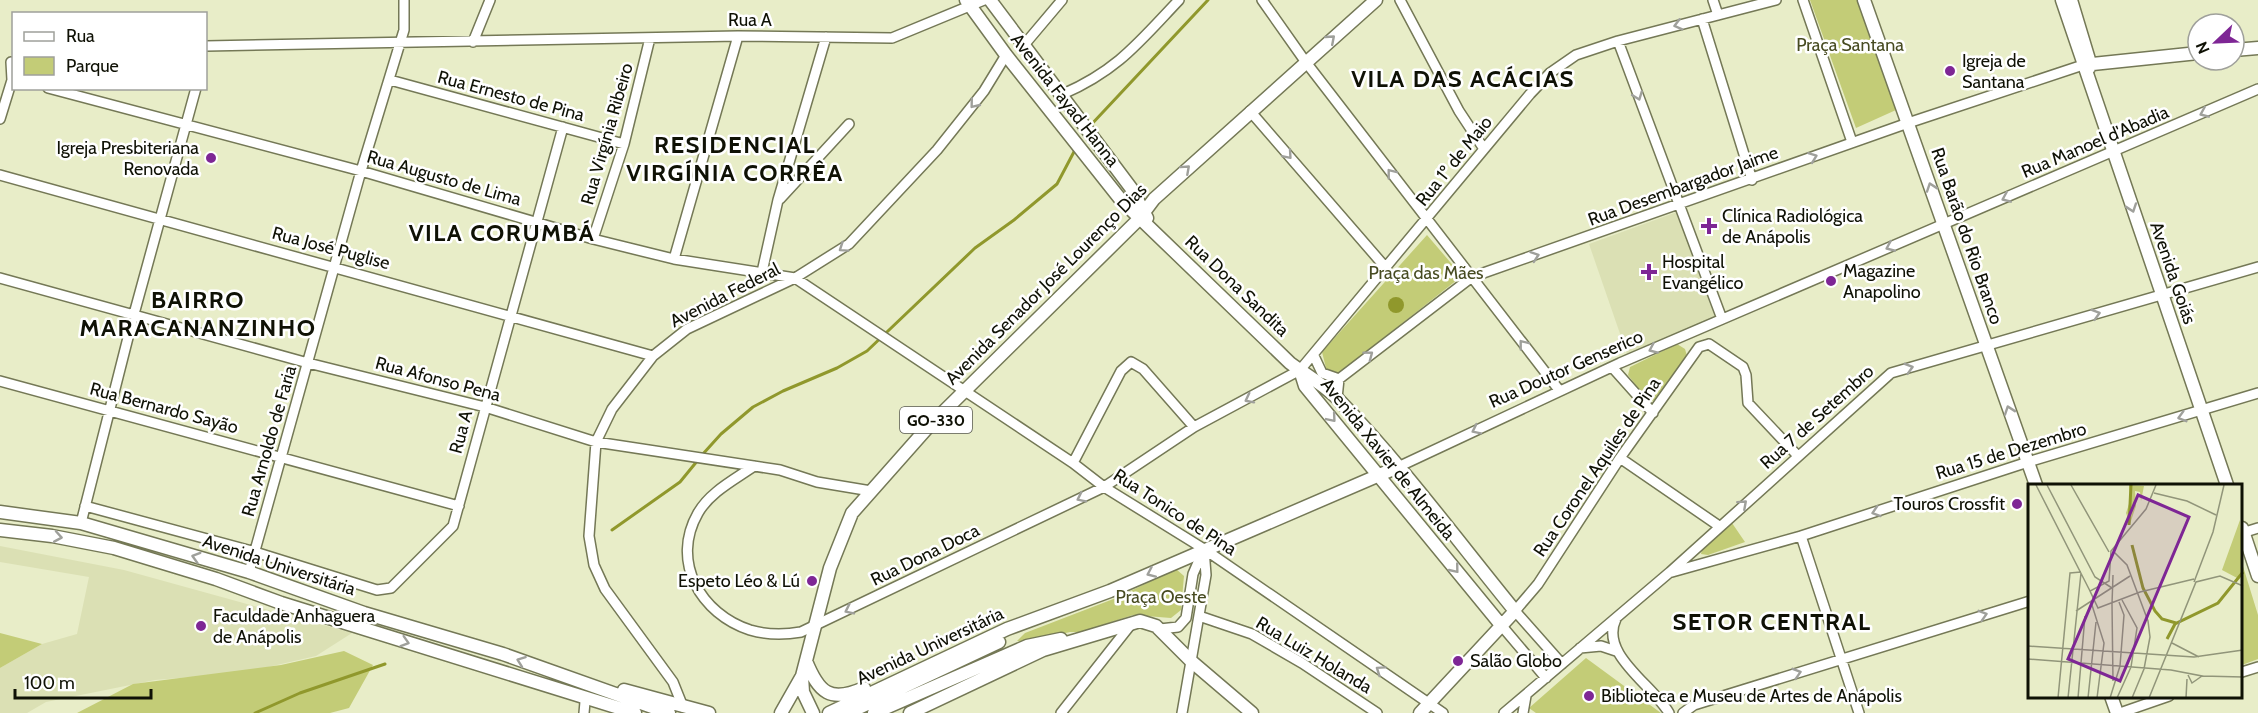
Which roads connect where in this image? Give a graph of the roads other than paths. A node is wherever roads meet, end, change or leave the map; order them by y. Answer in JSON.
{"nodes":[{"id":1,"x":404,"y":0,"type":"edge"},
{"id":2,"x":489,"y":0,"type":"edge"},
{"id":3,"x":984,"y":0,"type":"edge"},
{"id":4,"x":990,"y":0,"type":"edge"},
{"id":5,"x":1062,"y":0,"type":"edge"},
{"id":6,"x":1179,"y":0,"type":"edge"},
{"id":7,"x":1262,"y":0,"type":"edge"},
{"id":8,"x":1400,"y":0,"type":"edge"},
{"id":9,"x":1713,"y":0,"type":"edge"},
{"id":10,"x":1776,"y":0,"type":"edge"},
{"id":11,"x":1803,"y":0,"type":"edge"},
{"id":12,"x":1864,"y":0,"type":"edge"},
{"id":13,"x":2062,"y":0,"type":"edge"},
{"id":14,"x":2071,"y":0,"type":"edge"},
{"id":15,"x":1370,"y":2,"type":"edge"},
{"id":16,"x":1755,"y":2,"type":"edge"},
{"id":17,"x":969,"y":3,"type":"edge"},
{"id":18,"x":1718,"y":15,"type":"junction"},
{"id":19,"x":1702,"y":19,"type":"junction"},
{"id":20,"x":738,"y":36,"type":"junction"},
{"id":21,"x":826,"y":37,"type":"junction"},
{"id":22,"x":650,"y":38,"type":"junction"},
{"id":23,"x":401,"y":41,"type":"junction"},
{"id":24,"x":1618,"y":41,"type":"junction"},
{"id":25,"x":474,"y":42,"type":"junction"},
{"id":26,"x":1024,"y":45,"type":"junction"},
{"id":27,"x":207,"y":46,"type":"edge"},
{"id":28,"x":2186,"y":54,"type":"edge"},
{"id":29,"x":1006,"y":55,"type":"junction"},
{"id":30,"x":1305,"y":61,"type":"junction"},
{"id":31,"x":12,"y":62,"type":"edge"},
{"id":32,"x":0,"y":63,"type":"edge"},
{"id":33,"x":2087,"y":66,"type":"junction"},
{"id":34,"x":390,"y":80,"type":"junction"},
{"id":35,"x":12,"y":83,"type":"edge"},
{"id":36,"x":2258,"y":89,"type":"edge"},
{"id":37,"x":56,"y":90,"type":"edge"},
{"id":38,"x":195,"y":90,"type":"edge"},
{"id":39,"x":1063,"y":94,"type":"junction"},
{"id":40,"x":1250,"y":111,"type":"junction"},
{"id":41,"x":0,"y":119,"type":"edge"},
{"id":42,"x":186,"y":123,"type":"junction"},
{"id":43,"x":1908,"y":123,"type":"junction"},
{"id":44,"x":849,"y":124,"type":"dead end"},
{"id":45,"x":563,"y":127,"type":"junction"},
{"id":46,"x":1852,"y":142,"type":"junction"},
{"id":47,"x":624,"y":144,"type":"junction"},
{"id":48,"x":1484,"y":149,"type":"junction"},
{"id":49,"x":2113,"y":153,"type":"junction"},
{"id":50,"x":361,"y":171,"type":"junction"},
{"id":51,"x":0,"y":175,"type":"edge"},
{"id":52,"x":1752,"y":180,"type":"junction"},
{"id":53,"x":778,"y":200,"type":"junction"},
{"id":54,"x":1679,"y":206,"type":"junction"},
{"id":55,"x":1142,"y":215,"type":"junction"},
{"id":56,"x":160,"y":218,"type":"junction"},
{"id":57,"x":1428,"y":220,"type":"junction"},
{"id":58,"x":536,"y":222,"type":"junction"},
{"id":59,"x":1944,"y":225,"type":"junction"},
{"id":60,"x":593,"y":239,"type":"junction"},
{"id":61,"x":674,"y":259,"type":"junction"},
{"id":62,"x":334,"y":266,"type":"junction"},
{"id":63,"x":2258,"y":267,"type":"edge"},
{"id":64,"x":1386,"y":268,"type":"junction"},
{"id":65,"x":762,"y":272,"type":"junction"},
{"id":66,"x":1472,"y":277,"type":"junction"},
{"id":67,"x":0,"y":278,"type":"edge"},
{"id":68,"x":795,"y":278,"type":"junction"},
{"id":69,"x":2162,"y":296,"type":"junction"},
{"id":70,"x":134,"y":314,"type":"junction"},
{"id":71,"x":509,"y":316,"type":"junction"},
{"id":72,"x":1719,"y":320,"type":"junction"},
{"id":73,"x":1684,"y":335,"type":"junction"},
{"id":74,"x":890,"y":340,"type":"joint"},
{"id":75,"x":1709,"y":344,"type":"junction"},
{"id":76,"x":1986,"y":345,"type":"junction"},
{"id":77,"x":1694,"y":354,"type":"junction"},
{"id":78,"x":653,"y":356,"type":"junction"},
{"id":79,"x":1314,"y":356,"type":"junction"},
{"id":80,"x":308,"y":363,"type":"junction"},
{"id":81,"x":1612,"y":367,"type":"junction"},
{"id":82,"x":1300,"y":370,"type":"junction"},
{"id":83,"x":1339,"y":379,"type":"junction"},
{"id":84,"x":0,"y":381,"type":"edge"},
{"id":85,"x":1559,"y":390,"type":"junction"},
{"id":86,"x":965,"y":392,"type":"junction"},
{"id":87,"x":2258,"y":393,"type":"edge"},
{"id":88,"x":1337,"y":398,"type":"junction"},
{"id":89,"x":485,"y":407,"type":"junction"},
{"id":90,"x":108,"y":411,"type":"junction"},
{"id":91,"x":2202,"y":411,"type":"junction"},
{"id":92,"x":1653,"y":413,"type":"junction"},
{"id":93,"x":1194,"y":427,"type":"junction"},
{"id":94,"x":596,"y":442,"type":"junction"},
{"id":95,"x":282,"y":456,"type":"junction"},
{"id":96,"x":1798,"y":456,"type":"junction"},
{"id":97,"x":1620,"y":458,"type":"junction"},
{"id":98,"x":2028,"y":462,"type":"junction"},
{"id":99,"x":1073,"y":463,"type":"junction"},
{"id":100,"x":754,"y":466,"type":"junction"},
{"id":101,"x":1398,"y":467,"type":"junction"},
{"id":102,"x":1379,"y":475,"type":"junction"},
{"id":103,"x":2036,"y":484,"type":"edge"},
{"id":104,"x":2227,"y":484,"type":"edge"},
{"id":105,"x":1104,"y":487,"type":"junction"},
{"id":106,"x":871,"y":491,"type":"junction"},
{"id":107,"x":85,"y":506,"type":"junction"},
{"id":108,"x":459,"y":506,"type":"junction"},
{"id":109,"x":0,"y":512,"type":"edge"},
{"id":110,"x":81,"y":523,"type":"junction"},
{"id":111,"x":154,"y":525,"type":"junction"},
{"id":112,"x":1719,"y":526,"type":"junction"},
{"id":113,"x":2258,"y":528,"type":"edge"},
{"id":114,"x":0,"y":530,"type":"edge"},
{"id":115,"x":2243,"y":531,"type":"edge"},
{"id":116,"x":2243,"y":534,"type":"edge"},
{"id":117,"x":1801,"y":536,"type":"junction"},
{"id":118,"x":151,"y":544,"type":"junction"},
{"id":119,"x":1204,"y":549,"type":"junction"},
{"id":120,"x":255,"y":552,"type":"junction"},
{"id":121,"x":249,"y":572,"type":"junction"},
{"id":122,"x":1670,"y":572,"type":"junction"},
{"id":123,"x":2258,"y":576,"type":"edge"},
{"id":124,"x":2028,"y":602,"type":"edge"},
{"id":125,"x":1515,"y":611,"type":"junction"},
{"id":126,"x":1622,"y":612,"type":"junction"},
{"id":127,"x":1047,"y":613,"type":"junction"},
{"id":128,"x":375,"y":616,"type":"junction"},
{"id":129,"x":1198,"y":616,"type":"junction"},
{"id":130,"x":1132,"y":623,"type":"junction"},
{"id":131,"x":1501,"y":625,"type":"junction"},
{"id":132,"x":813,"y":627,"type":"junction"},
{"id":133,"x":1160,"y":629,"type":"junction"},
{"id":134,"x":369,"y":631,"type":"junction"},
{"id":135,"x":1077,"y":639,"type":"junction"},
{"id":136,"x":976,"y":643,"type":"junction"},
{"id":137,"x":1580,"y":648,"type":"junction"},
{"id":138,"x":1616,"y":651,"type":"junction"},
{"id":139,"x":1841,"y":659,"type":"junction"},
{"id":140,"x":806,"y":661,"type":"junction"},
{"id":141,"x":1191,"y":661,"type":"junction"},
{"id":142,"x":1562,"y":664,"type":"junction"},
{"id":143,"x":2258,"y":667,"type":"edge"},
{"id":144,"x":2243,"y":671,"type":"edge"},
{"id":145,"x":802,"y":676,"type":"junction"},
{"id":146,"x":1546,"y":678,"type":"junction"},
{"id":147,"x":576,"y":681,"type":"junction"},
{"id":148,"x":561,"y":689,"type":"junction"},
{"id":149,"x":1526,"y":696,"type":"junction"},
{"id":150,"x":2112,"y":698,"type":"edge"},
{"id":151,"x":2163,"y":698,"type":"edge"},
{"id":152,"x":1428,"y":703,"type":"junction"},
{"id":153,"x":683,"y":707,"type":"junction"},
{"id":154,"x":585,"y":708,"type":"edge"},
{"id":155,"x":609,"y":713,"type":"edge"},
{"id":156,"x":635,"y":713,"type":"edge"},
{"id":157,"x":669,"y":713,"type":"edge"},
{"id":158,"x":709,"y":713,"type":"edge"},
{"id":159,"x":781,"y":713,"type":"edge"},
{"id":160,"x":812,"y":713,"type":"edge"},
{"id":161,"x":829,"y":713,"type":"edge"},
{"id":162,"x":848,"y":713,"type":"edge"},
{"id":163,"x":874,"y":713,"type":"edge"},
{"id":164,"x":910,"y":713,"type":"edge"},
{"id":165,"x":1061,"y":713,"type":"edge"},
{"id":166,"x":1182,"y":713,"type":"edge"},
{"id":167,"x":1252,"y":713,"type":"edge"},
{"id":168,"x":1377,"y":713,"type":"edge"},
{"id":169,"x":1420,"y":713,"type":"edge"},
{"id":170,"x":1443,"y":713,"type":"edge"},
{"id":171,"x":1504,"y":713,"type":"edge"},
{"id":172,"x":1523,"y":713,"type":"edge"},
{"id":173,"x":1669,"y":713,"type":"edge"},
{"id":174,"x":1683,"y":713,"type":"edge"},
{"id":175,"x":1859,"y":713,"type":"edge"},
{"id":176,"x":2118,"y":713,"type":"edge"}],
"edges":[{"from":1,"to":23,"type":"street","name":"Rua Arnoldo de Faria"},
{"from":2,"to":25,"type":"street"},
{"from":3,"to":17,"type":"street","name":"Rua A"},
{"from":4,"to":26,"type":"main road","name":"Avenida Fayad Hanna"},
{"from":5,"to":26,"type":"street"},
{"from":6,"to":39,"type":"street"},
{"from":7,"to":30,"type":"street"},
{"from":8,"to":48,"type":"street"},
{"from":9,"to":18,"type":"street"},
{"from":10,"to":16,"type":"street","name":"Rua 1º de Maio"},
{"from":11,"to":46,"type":"street"},
{"from":12,"to":43,"type":"main road","name":"Rua Barão do Rio Branco"},
{"from":13,"to":33,"type":"main road","name":"Avenida Goiás"},
{"from":14,"to":33,"type":"main road","name":"Avenida Goiás"},
{"from":30,"to":15,"type":"main road","name":"Avenida Senador José Lourenço Dias","number":"GO-330","one_way":true},
{"from":16,"to":18,"type":"street","name":"Rua 1º de Maio"},
{"from":17,"to":21,"type":"street","name":"Rua A"},
{"from":17,"to":29,"type":"main road","name":"Avenida Fayad Hanna"},
{"from":18,"to":19,"type":"street","name":"Rua 1º de Maio"},
{"from":19,"to":24,"type":"street","name":"Rua 1º de Maio","one_way":true},
{"from":19,"to":52,"type":"street"},
{"from":20,"to":21,"type":"street","name":"Rua A"},
{"from":20,"to":22,"type":"street","name":"Rua A"},
{"from":20,"to":61,"type":"street"},
{"from":21,"to":53,"type":"street"},
{"from":22,"to":25,"type":"street","name":"Rua A"},
{"from":22,"to":47,"type":"street","name":"Rua Virgínia Ribeiro"},
{"from":23,"to":25,"type":"street","name":"Rua A"},
{"from":23,"to":27,"type":"street","name":"Rua A"},
{"from":23,"to":34,"type":"street","name":"Rua Arnoldo de Faria"},
{"from":24,"to":48,"type":"street","name":"Rua 1º de Maio"},
{"from":24,"to":54,"type":"street","one_way":true},
{"from":26,"to":39,"type":"main road","name":"Avenida Fayad Hanna"},
{"from":28,"to":33,"type":"main road"},
{"from":29,"to":55,"type":"main road","name":"Avenida Fayad Hanna"},
{"from":29,"to":68,"type":"street","name":"Avenida Federal","one_way":true},
{"from":30,"to":40,"type":"main road","name":"Avenida Senador José Lourenço Dias","number":"GO-330"},
{"from":57,"to":30,"type":"street","one_way":true},
{"from":31,"to":32,"type":"street"},
{"from":33,"to":43,"type":"street","name":"Rua Desembargador Jaime"},
{"from":33,"to":49,"type":"main road","name":"Avenida Goiás"},
{"from":34,"to":45,"type":"street","name":"Rua Ernesto de Pina"},
{"from":34,"to":50,"type":"street","name":"Rua Arnoldo de Faria"},
{"from":35,"to":41,"type":"street"},
{"from":36,"to":49,"type":"street","name":"Rua Manoel d'Abadia","one_way":true},
{"from":37,"to":42,"type":"street","name":"Rua Augusto de Lima"},
{"from":38,"to":42,"type":"street"},
{"from":39,"to":55,"type":"main road","name":"Avenida Fayad Hanna"},
{"from":55,"to":40,"type":"main road","name":"Avenida Senador José Lourenço Dias","number":"GO-330","one_way":true},
{"from":40,"to":64,"type":"street","one_way":true},
{"from":42,"to":50,"type":"street","name":"Rua Augusto de Lima"},
{"from":42,"to":56,"type":"street"},
{"from":43,"to":46,"type":"street","name":"Rua Desembargador Jaime"},
{"from":59,"to":43,"type":"main road","name":"Rua Barão do Rio Branco","one_way":true},
{"from":44,"to":53,"type":"street"},
{"from":45,"to":47,"type":"street","name":"Rua Ernesto de Pina"},
{"from":45,"to":58,"type":"street","name":"Rua A"},
{"from":52,"to":46,"type":"street","name":"Rua Desembargador Jaime","one_way":true},
{"from":47,"to":60,"type":"street","name":"Rua Virgínia Ribeiro"},
{"from":48,"to":57,"type":"street","name":"Rua 1º de Maio"},
{"from":49,"to":59,"type":"street","name":"Rua Manoel d'Abadia","one_way":true},
{"from":49,"to":69,"type":"main road","name":"Avenida Goiás","one_way":true},
{"from":50,"to":58,"type":"street","name":"Rua Augusto de Lima"},
{"from":50,"to":62,"type":"street","name":"Rua Arnoldo de Faria"},
{"from":51,"to":56,"type":"street","name":"Rua José Puglise"},
{"from":52,"to":54,"type":"street","name":"Rua Desembargador Jaime"},
{"from":53,"to":65,"type":"street"},
{"from":66,"to":54,"type":"street","name":"Rua Desembargador Jaime","one_way":true},
{"from":54,"to":72,"type":"street"},
{"from":55,"to":82,"type":"main road","name":"Rua Dona Sandita"},
{"from":55,"to":86,"type":"main road","name":"Avenida Senador José Lourenço Dias","number":"GO-330"},
{"from":56,"to":62,"type":"street","name":"Rua José Puglise"},
{"from":56,"to":70,"type":"street"},
{"from":57,"to":64,"type":"street","name":"Rua 1º de Maio"},
{"from":57,"to":66,"type":"street"},
{"from":58,"to":60,"type":"street","name":"Rua Augusto de Lima"},
{"from":58,"to":71,"type":"street","name":"Rua A"},
{"from":59,"to":72,"type":"street","name":"Rua Doutor Genserico","one_way":true},
{"from":59,"to":76,"type":"main road","name":"Rua Barão do Rio Branco"},
{"from":60,"to":61,"type":"street","name":"Rua Augusto de Lima"},
{"from":61,"to":65,"type":"street","name":"Rua Augusto de Lima"},
{"from":62,"to":71,"type":"street","name":"Rua José Puglise"},
{"from":62,"to":80,"type":"street","name":"Rua Arnoldo de Faria"},
{"from":63,"to":69,"type":"street","name":"Rua 7 de Setembro"},
{"from":64,"to":79,"type":"street","name":"Rua 1º de Maio"},
{"from":65,"to":68,"type":"street","name":"Rua Augusto de Lima"},
{"from":83,"to":66,"type":"street","name":"Rua Desembargador Jaime","one_way":true},
{"from":85,"to":66,"type":"street","one_way":true},
{"from":67,"to":70,"type":"street","name":"Rua Afonso Pena"},
{"from":68,"to":74,"type":"street","name":"Rua Augusto de Lima"},
{"from":68,"to":78,"type":"street","name":"Avenida Federal"},
{"from":76,"to":69,"type":"street","name":"Rua 7 de Setembro","one_way":true},
{"from":69,"to":91,"type":"main road","name":"Avenida Goiás"},
{"from":70,"to":80,"type":"street","name":"Rua Afonso Pena"},
{"from":70,"to":90,"type":"street"},
{"from":71,"to":78,"type":"street","name":"Rua José Puglise"},
{"from":71,"to":89,"type":"street","name":"Rua A"},
{"from":72,"to":73,"type":"street","name":"Rua Doutor Genserico"},
{"from":72,"to":75,"type":"street"},
{"from":73,"to":77,"type":"street"},
{"from":73,"to":81,"type":"street","name":"Rua Doutor Genserico","one_way":true},
{"from":74,"to":86,"type":"street","name":"Rua Tonico de Pina"},
{"from":75,"to":77,"type":"street","name":"Rua Coronel Aquiles de Pina"},
{"from":75,"to":96,"type":"street"},
{"from":96,"to":76,"type":"street","name":"Rua 7 de Setembro","one_way":true},
{"from":98,"to":76,"type":"main road","name":"Rua Barão do Rio Branco","one_way":true},
{"from":77,"to":92,"type":"street","name":"Rua Coronel Aquiles de Pina"},
{"from":78,"to":94,"type":"street","name":"Avenida Federal"},
{"from":79,"to":82,"type":"street","name":"Rua 1º de Maio"},
{"from":79,"to":83,"type":"street"},
{"from":80,"to":89,"type":"street","name":"Rua Afonso Pena"},
{"from":80,"to":95,"type":"street","name":"Rua Arnoldo de Faria"},
{"from":81,"to":85,"type":"street","name":"Rua Doutor Genserico"},
{"from":81,"to":92,"type":"street"},
{"from":82,"to":88,"type":"main road","name":"Avenida Xavier de Almeida"},
{"from":82,"to":93,"type":"street","name":"Rua Dona Doca","one_way":true},
{"from":82,"to":102,"type":"main road","name":"Avenida Xavier de Almeida","one_way":true},
{"from":83,"to":88,"type":"street"},
{"from":84,"to":90,"type":"street","name":"Rua Bernardo Sayão"},
{"from":85,"to":101,"type":"street","name":"Rua Doutor Genserico","one_way":true},
{"from":86,"to":99,"type":"street","name":"Rua Tonico de Pina"},
{"from":86,"to":106,"type":"main road","name":"Avenida Senador José Lourenço Dias","number":"GO-330"},
{"from":87,"to":91,"type":"street","name":"Rua 15 de Dezembro"},
{"from":88,"to":101,"type":"main road","name":"Avenida Xavier de Almeida"},
{"from":89,"to":94,"type":"street","name":"Rua Afonso Pena"},
{"from":89,"to":108,"type":"street","name":"Rua A"},
{"from":90,"to":95,"type":"street","name":"Rua Bernardo Sayão"},
{"from":90,"to":107,"type":"street"},
{"from":91,"to":98,"type":"street","name":"Rua 15 de Dezembro","one_way":true},
{"from":91,"to":104,"type":"main road","name":"Avenida Goiás"},
{"from":92,"to":97,"type":"street","name":"Rua Coronel Aquiles de Pina"},
{"from":93,"to":99,"type":"street"},
{"from":93,"to":105,"type":"street","name":"Rua Dona Doca"},
{"from":94,"to":100,"type":"street","name":"Rua Afonso Pena"},
{"from":94,"to":153,"type":"street","name":"Avenida Federal"},
{"from":95,"to":108,"type":"street","name":"Rua Bernardo Sayão"},
{"from":95,"to":120,"type":"street","name":"Rua Arnoldo de Faria"},
{"from":112,"to":96,"type":"street","name":"Rua 7 de Setembro","one_way":true},
{"from":97,"to":112,"type":"street"},
{"from":97,"to":125,"type":"street","name":"Rua Coronel Aquiles de Pina"},
{"from":98,"to":103,"type":"main road","name":"Rua Barão do Rio Branco"},
{"from":98,"to":117,"type":"street","name":"Rua 15 de Dezembro","one_way":true},
{"from":99,"to":105,"type":"street","name":"Rua Tonico de Pina"},
{"from":100,"to":106,"type":"street","name":"Rua Afonso Pena"},
{"from":100,"to":132,"type":"street","name":"Rua Dona Doca"},
{"from":101,"to":102,"type":"main road","name":"Rua Doutor Genserico"},
{"from":101,"to":125,"type":"main road","name":"Avenida Xavier de Almeida"},
{"from":102,"to":119,"type":"main road","name":"Rua Doutor Genserico"},
{"from":102,"to":131,"type":"main road","name":"Avenida Xavier de Almeida","one_way":true},
{"from":105,"to":119,"type":"street","name":"Rua Tonico de Pina"},
{"from":105,"to":132,"type":"street","name":"Rua Dona Doca","one_way":true},
{"from":106,"to":132,"type":"main road","name":"Avenida Senador José Lourenço Dias","number":"GO-330"},
{"from":107,"to":110,"type":"street"},
{"from":107,"to":111,"type":"street","name":"Rua A"},
{"from":108,"to":120,"type":"street","name":"Rua A"},
{"from":109,"to":110,"type":"main road","name":"Avenida Universitária"},
{"from":110,"to":118,"type":"main road","name":"Avenida Universitária"},
{"from":111,"to":118,"type":"street"},
{"from":111,"to":120,"type":"street","name":"Rua A"},
{"from":112,"to":122,"type":"street","name":"Rua 7 de Setembro"},
{"from":113,"to":115,"type":"street"},
{"from":114,"to":134,"type":"main road","name":"Avenida Universitária","one_way":true},
{"from":116,"to":123,"type":"main road"},
{"from":117,"to":122,"type":"street","name":"Rua 15 de Dezembro"},
{"from":117,"to":139,"type":"street"},
{"from":121,"to":118,"type":"main road","name":"Avenida Universitária","one_way":true},
{"from":119,"to":127,"type":"main road","name":"Avenida Universitária","one_way":true},
{"from":119,"to":129,"type":"street"},
{"from":119,"to":133,"type":"street"},
{"from":152,"to":119,"type":"street","name":"Rua Tonico de Pina","one_way":true},
{"from":120,"to":121,"type":"street","name":"Rua Arnoldo de Faria"},
{"from":121,"to":128,"type":"main road","name":"Avenida Universitária"},
{"from":122,"to":126,"type":"street","name":"Rua 7 de Setembro"},
{"from":139,"to":124,"type":"street","one_way":true},
{"from":125,"to":131,"type":"main road"},
{"from":125,"to":142,"type":"street","name":"Avenida Xavier de Almeida"},
{"from":126,"to":137,"type":"street","name":"Rua 7 de Setembro"},
{"from":126,"to":138,"type":"street"},
{"from":127,"to":136,"type":"main road","name":"Avenida Universitária"},
{"from":127,"to":162,"type":"main road","name":"Avenida Universitária"},
{"from":128,"to":134,"type":"main road"},
{"from":147,"to":128,"type":"main road","name":"Avenida Universitária","one_way":true},
{"from":129,"to":141,"type":"street"},
{"from":129,"to":168,"type":"street","name":"Rua Luiz Holanda"},
{"from":130,"to":133,"type":"main road","name":"Avenida Universitária"},
{"from":130,"to":135,"type":"main road","name":"Avenida Universitária"},
{"from":130,"to":165,"type":"street"},
{"from":131,"to":146,"type":"street","name":"Avenida Xavier de Almeida"},
{"from":131,"to":152,"type":"main road"},
{"from":132,"to":140,"type":"main road","name":"Avenida Senador José Lourenço Dias","number":"GO-330"},
{"from":133,"to":141,"type":"main road"},
{"from":134,"to":148,"type":"main road","name":"Avenida Universitária","one_way":true},
{"from":135,"to":163,"type":"main road","name":"Avenida Universitária"},
{"from":135,"to":164,"type":"main road","name":"Avenida Universitária"},
{"from":136,"to":140,"type":"main road"},
{"from":136,"to":161,"type":"main road","name":"Avenida Universitária"},
{"from":137,"to":138,"type":"street"},
{"from":137,"to":142,"type":"street","name":"Rua 7 de Setembro"},
{"from":138,"to":173,"type":"street"},
{"from":174,"to":139,"type":"street","one_way":true},
{"from":139,"to":175,"type":"street"},
{"from":140,"to":145,"type":"main road","name":"Avenida Senador José Lourenço Dias","number":"GO-330"},
{"from":141,"to":166,"type":"street"},
{"from":141,"to":167,"type":"main road"},
{"from":142,"to":146,"type":"street","name":"Rua 7 de Setembro"},
{"from":143,"to":144,"type":"street"},
{"from":145,"to":159,"type":"main road","name":"Avenida Senador José Lourenço Dias"},
{"from":145,"to":160,"type":"main road","name":"Avenida Senador José Lourenço Dias"},
{"from":146,"to":149,"type":"street","name":"Rua 7 de Setembro"},
{"from":147,"to":153,"type":"main road","name":"Avenida Universitária"},
{"from":147,"to":157,"type":"main road","name":"Avenida Universitária"},
{"from":148,"to":154,"type":"main road","name":"Avenida Universitária"},
{"from":148,"to":156,"type":"main road","name":"Avenida Universitária"},
{"from":149,"to":171,"type":"street","name":"Rua 7 de Setembro"},
{"from":149,"to":172,"type":"street"},
{"from":150,"to":176,"type":"main road"},
{"from":151,"to":176,"type":"street"},
{"from":152,"to":169,"type":"main road"},
{"from":152,"to":170,"type":"street","name":"Rua Tonico de Pina"},
{"from":153,"to":158,"type":"main road","name":"Avenida Universitária"},
{"from":154,"to":155,"type":"main road","name":"Avenida Universitária"},
{"from":159,"to":160,"type":"main road"}]}
